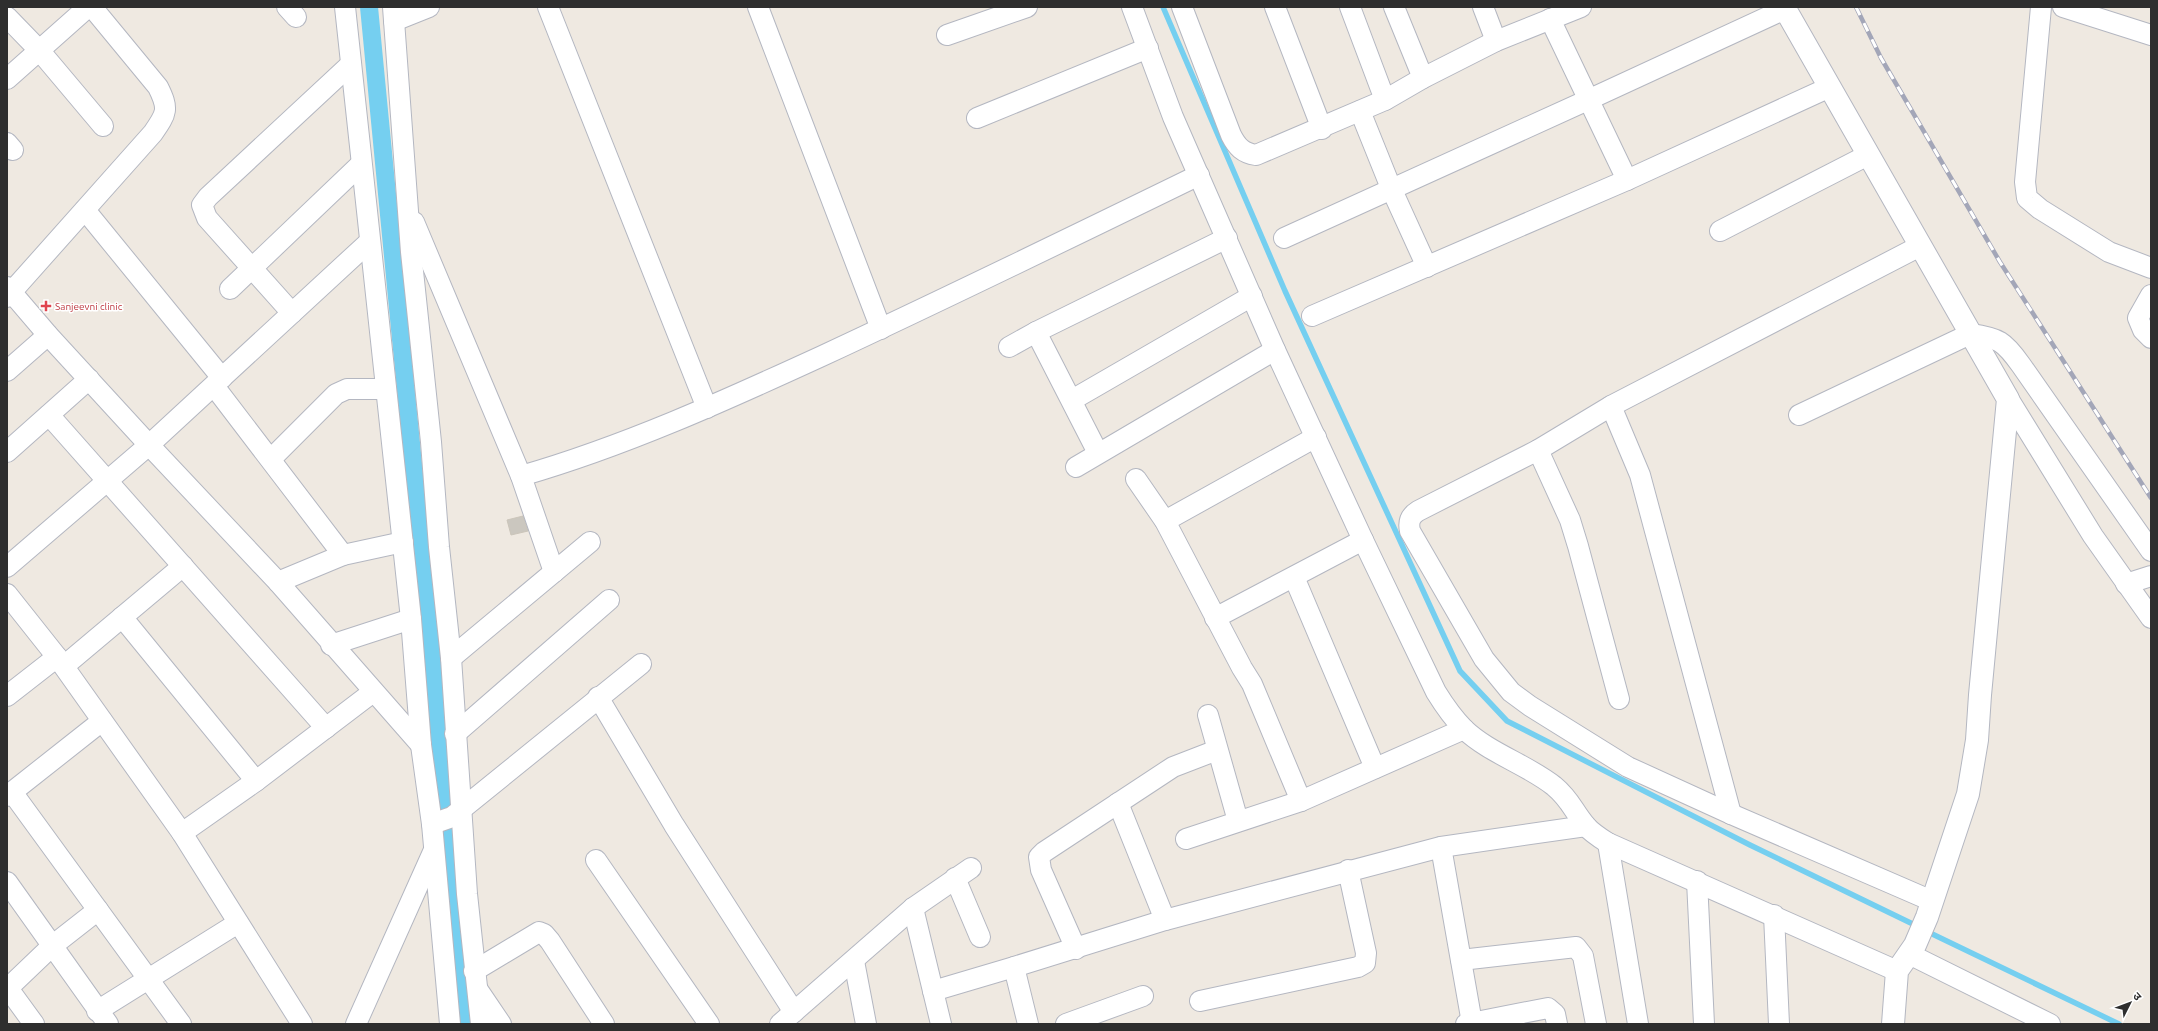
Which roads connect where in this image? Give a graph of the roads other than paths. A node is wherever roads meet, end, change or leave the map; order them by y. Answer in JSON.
{"nodes":[{"id":1,"x":88,"y":7,"type":"edge"},
{"id":2,"x":92,"y":7,"type":"edge"},
{"id":3,"x":345,"y":7,"type":"edge"},
{"id":4,"x":429,"y":7,"type":"edge"},
{"id":5,"x":548,"y":7,"type":"edge"},
{"id":6,"x":758,"y":7,"type":"edge"},
{"id":7,"x":1027,"y":7,"type":"edge"},
{"id":8,"x":1132,"y":7,"type":"edge"},
{"id":9,"x":1182,"y":7,"type":"edge"},
{"id":10,"x":1275,"y":7,"type":"edge"},
{"id":11,"x":1350,"y":7,"type":"edge"},
{"id":12,"x":1394,"y":7,"type":"edge"},
{"id":13,"x":1484,"y":7,"type":"edge"},
{"id":14,"x":2041,"y":7,"type":"edge"},
{"id":15,"x":2063,"y":7,"type":"edge"},
{"id":16,"x":1784,"y":8,"type":"edge"},
{"id":17,"x":1573,"y":9,"type":"edge"},
{"id":18,"x":393,"y":14,"type":"edge"},
{"id":19,"x":7,"y":17,"type":"edge"},
{"id":20,"x":1550,"y":19,"type":"junction"},
{"id":21,"x":946,"y":35,"type":"dead end"},
{"id":22,"x":2151,"y":35,"type":"edge"},
{"id":23,"x":1496,"y":41,"type":"junction"},
{"id":24,"x":1148,"y":48,"type":"junction"},
{"id":25,"x":39,"y":50,"type":"junction"},
{"id":26,"x":351,"y":64,"type":"junction"},
{"id":27,"x":1423,"y":78,"type":"junction"},
{"id":28,"x":7,"y":79,"type":"edge"},
{"id":29,"x":1830,"y":87,"type":"junction"},
{"id":30,"x":1385,"y":100,"type":"junction"},
{"id":31,"x":1590,"y":100,"type":"junction"},
{"id":32,"x":1360,"y":111,"type":"junction"},
{"id":33,"x":977,"y":118,"type":"dead end"},
{"id":34,"x":103,"y":126,"type":"dead end"},
{"id":35,"x":1322,"y":129,"type":"junction"},
{"id":36,"x":1868,"y":155,"type":"junction"},
{"id":37,"x":361,"y":164,"type":"junction"},
{"id":38,"x":1199,"y":174,"type":"junction"},
{"id":39,"x":1628,"y":180,"type":"junction"},
{"id":40,"x":1391,"y":188,"type":"junction"},
{"id":41,"x":408,"y":209,"type":"junction"},
{"id":42,"x":85,"y":210,"type":"junction"},
{"id":43,"x":1720,"y":230,"type":"dead end"},
{"id":44,"x":1227,"y":238,"type":"junction"},
{"id":45,"x":1284,"y":238,"type":"dead end"},
{"id":46,"x":369,"y":242,"type":"junction"},
{"id":47,"x":1920,"y":246,"type":"junction"},
{"id":48,"x":1427,"y":267,"type":"junction"},
{"id":49,"x":2151,"y":268,"type":"edge"},
{"id":50,"x":252,"y":269,"type":"junction"},
{"id":51,"x":230,"y":289,"type":"dead end"},
{"id":52,"x":9,"y":292,"type":"edge"},
{"id":53,"x":2151,"y":295,"type":"edge"},
{"id":54,"x":1252,"y":296,"type":"junction"},
{"id":55,"x":292,"y":313,"type":"junction"},
{"id":56,"x":1312,"y":316,"type":"dead end"},
{"id":57,"x":881,"y":329,"type":"junction"},
{"id":58,"x":1036,"y":332,"type":"junction"},
{"id":59,"x":1970,"y":334,"type":"junction"},
{"id":60,"x":48,"y":335,"type":"junction"},
{"id":61,"x":2151,"y":338,"type":"edge"},
{"id":62,"x":1009,"y":347,"type":"dead end"},
{"id":63,"x":1275,"y":350,"type":"junction"},
{"id":64,"x":7,"y":371,"type":"edge"},
{"id":65,"x":89,"y":379,"type":"junction"},
{"id":66,"x":218,"y":382,"type":"junction"},
{"id":67,"x":386,"y":389,"type":"junction"},
{"id":68,"x":2003,"y":390,"type":"junction"},
{"id":69,"x":1072,"y":400,"type":"junction"},
{"id":70,"x":1611,"y":406,"type":"junction"},
{"id":71,"x":707,"y":408,"type":"junction"},
{"id":72,"x":49,"y":415,"type":"junction"},
{"id":73,"x":1799,"y":415,"type":"dead end"},
{"id":74,"x":1316,"y":436,"type":"junction"},
{"id":75,"x":148,"y":445,"type":"junction"},
{"id":76,"x":1538,"y":450,"type":"junction"},
{"id":77,"x":7,"y":452,"type":"edge"},
{"id":78,"x":1098,"y":453,"type":"junction"},
{"id":79,"x":271,"y":460,"type":"junction"},
{"id":80,"x":1076,"y":467,"type":"dead end"},
{"id":81,"x":521,"y":476,"type":"junction"},
{"id":82,"x":1136,"y":479,"type":"dead end"},
{"id":83,"x":107,"y":480,"type":"junction"},
{"id":84,"x":1165,"y":522,"type":"junction"},
{"id":85,"x":1363,"y":540,"type":"junction"},
{"id":86,"x":403,"y":542,"type":"junction"},
{"id":87,"x":590,"y":542,"type":"dead end"},
{"id":88,"x":2151,"y":551,"type":"edge"},
{"id":89,"x":343,"y":555,"type":"junction"},
{"id":90,"x":183,"y":566,"type":"junction"},
{"id":91,"x":7,"y":567,"type":"edge"},
{"id":92,"x":554,"y":572,"type":"junction"},
{"id":93,"x":2151,"y":576,"type":"edge"},
{"id":94,"x":1294,"y":577,"type":"junction"},
{"id":95,"x":278,"y":582,"type":"junction"},
{"id":96,"x":2126,"y":584,"type":"junction"},
{"id":97,"x":7,"y":594,"type":"edge"},
{"id":98,"x":609,"y":600,"type":"dead end"},
{"id":99,"x":122,"y":617,"type":"junction"},
{"id":100,"x":1215,"y":618,"type":"junction"},
{"id":101,"x":2151,"y":618,"type":"edge"},
{"id":102,"x":411,"y":619,"type":"junction"},
{"id":103,"x":331,"y":644,"type":"junction"},
{"id":104,"x":451,"y":658,"type":"junction"},
{"id":105,"x":61,"y":661,"type":"junction"},
{"id":106,"x":641,"y":664,"type":"dead end"},
{"id":107,"x":373,"y":692,"type":"junction"},
{"id":108,"x":7,"y":696,"type":"edge"},
{"id":109,"x":598,"y":697,"type":"junction"},
{"id":110,"x":1619,"y":699,"type":"dead end"},
{"id":111,"x":1208,"y":715,"type":"dead end"},
{"id":112,"x":102,"y":721,"type":"junction"},
{"id":113,"x":326,"y":728,"type":"junction"},
{"id":114,"x":1464,"y":729,"type":"junction"},
{"id":115,"x":455,"y":734,"type":"junction"},
{"id":116,"x":421,"y":745,"type":"junction"},
{"id":117,"x":1217,"y":750,"type":"junction"},
{"id":118,"x":1375,"y":768,"type":"junction"},
{"id":119,"x":256,"y":781,"type":"junction"},
{"id":120,"x":10,"y":794,"type":"edge"},
{"id":121,"x":1301,"y":800,"type":"junction"},
{"id":122,"x":1118,"y":803,"type":"junction"},
{"id":123,"x":1731,"y":814,"type":"junction"},
{"id":124,"x":447,"y":818,"type":"junction"},
{"id":125,"x":1238,"y":822,"type":"junction"},
{"id":126,"x":1586,"y":826,"type":"junction"},
{"id":127,"x":182,"y":833,"type":"junction"},
{"id":128,"x":1186,"y":838,"type":"dead end"},
{"id":129,"x":1608,"y":843,"type":"junction"},
{"id":130,"x":1441,"y":847,"type":"junction"},
{"id":131,"x":434,"y":851,"type":"junction"},
{"id":132,"x":596,"y":860,"type":"dead end"},
{"id":133,"x":1348,"y":870,"type":"junction"},
{"id":134,"x":1697,"y":881,"type":"junction"},
{"id":135,"x":7,"y":882,"type":"edge"},
{"id":136,"x":913,"y":908,"type":"junction"},
{"id":137,"x":1930,"y":909,"type":"junction"},
{"id":138,"x":98,"y":910,"type":"junction"},
{"id":139,"x":1774,"y":915,"type":"junction"},
{"id":140,"x":1165,"y":920,"type":"junction"},
{"id":141,"x":238,"y":923,"type":"junction"},
{"id":142,"x":980,"y":936,"type":"dead end"},
{"id":143,"x":52,"y":946,"type":"junction"},
{"id":144,"x":1076,"y":949,"type":"junction"},
{"id":145,"x":1907,"y":956,"type":"junction"},
{"id":146,"x":1461,"y":960,"type":"junction"},
{"id":147,"x":854,"y":961,"type":"junction"},
{"id":148,"x":1014,"y":967,"type":"junction"},
{"id":149,"x":150,"y":980,"type":"junction"},
{"id":150,"x":476,"y":980,"type":"junction"},
{"id":151,"x":7,"y":988,"type":"edge"},
{"id":152,"x":933,"y":991,"type":"junction"},
{"id":153,"x":1143,"y":996,"type":"dead end"},
{"id":154,"x":1200,"y":1001,"type":"dead end"},
{"id":155,"x":102,"y":1017,"type":"edge"},
{"id":156,"x":787,"y":1018,"type":"edge"},
{"id":157,"x":1469,"y":1023,"type":"edge"},
{"id":158,"x":34,"y":1024,"type":"edge"},
{"id":159,"x":181,"y":1024,"type":"edge"},
{"id":160,"x":302,"y":1024,"type":"edge"},
{"id":161,"x":356,"y":1024,"type":"edge"},
{"id":162,"x":450,"y":1024,"type":"edge"},
{"id":163,"x":481,"y":1024,"type":"edge"},
{"id":164,"x":501,"y":1024,"type":"edge"},
{"id":165,"x":604,"y":1024,"type":"edge"},
{"id":166,"x":709,"y":1024,"type":"edge"},
{"id":167,"x":866,"y":1024,"type":"edge"},
{"id":168,"x":941,"y":1024,"type":"edge"},
{"id":169,"x":1028,"y":1024,"type":"edge"},
{"id":170,"x":1066,"y":1024,"type":"edge"},
{"id":171,"x":1557,"y":1024,"type":"edge"},
{"id":172,"x":1596,"y":1024,"type":"edge"},
{"id":173,"x":1638,"y":1024,"type":"edge"},
{"id":174,"x":1704,"y":1024,"type":"edge"},
{"id":175,"x":1778,"y":1024,"type":"edge"},
{"id":176,"x":1893,"y":1024,"type":"edge"},
{"id":177,"x":2050,"y":1024,"type":"edge"}],
"edges":[{"from":1,"to":25,"type":"street"},
{"from":2,"to":42,"type":"street"},
{"from":3,"to":26,"type":"street"},
{"from":4,"to":18,"type":"street"},
{"from":5,"to":71,"type":"street"},
{"from":6,"to":57,"type":"street"},
{"from":7,"to":21,"type":"street"},
{"from":8,"to":24,"type":"street"},
{"from":9,"to":35,"type":"street"},
{"from":10,"to":35,"type":"street"},
{"from":11,"to":30,"type":"street"},
{"from":12,"to":27,"type":"street"},
{"from":13,"to":23,"type":"street"},
{"from":14,"to":49,"type":"street"},
{"from":15,"to":22,"type":"street"},
{"from":16,"to":29,"type":"street"},
{"from":16,"to":31,"type":"street"},
{"from":17,"to":20,"type":"street"},
{"from":18,"to":41,"type":"street"},
{"from":19,"to":25,"type":"street"},
{"from":20,"to":23,"type":"street"},
{"from":20,"to":31,"type":"street"},
{"from":23,"to":27,"type":"street"},
{"from":24,"to":33,"type":"street"},
{"from":24,"to":38,"type":"street"},
{"from":25,"to":28,"type":"street"},
{"from":25,"to":34,"type":"street"},
{"from":26,"to":37,"type":"street"},
{"from":26,"to":50,"type":"street"},
{"from":27,"to":30,"type":"street"},
{"from":29,"to":36,"type":"street"},
{"from":29,"to":39,"type":"street"},
{"from":30,"to":32,"type":"street"},
{"from":31,"to":39,"type":"street"},
{"from":31,"to":40,"type":"street"},
{"from":32,"to":35,"type":"street"},
{"from":32,"to":40,"type":"street"},
{"from":36,"to":43,"type":"street"},
{"from":36,"to":47,"type":"street"},
{"from":37,"to":46,"type":"street"},
{"from":37,"to":50,"type":"street"},
{"from":38,"to":44,"type":"street"},
{"from":38,"to":57,"type":"street"},
{"from":39,"to":48,"type":"street"},
{"from":40,"to":45,"type":"street"},
{"from":40,"to":48,"type":"street"},
{"from":41,"to":81,"type":"street"},
{"from":41,"to":104,"type":"street"},
{"from":42,"to":52,"type":"street"},
{"from":42,"to":66,"type":"street"},
{"from":44,"to":54,"type":"street"},
{"from":44,"to":58,"type":"street"},
{"from":46,"to":55,"type":"street"},
{"from":46,"to":67,"type":"street"},
{"from":47,"to":59,"type":"street"},
{"from":47,"to":70,"type":"street"},
{"from":48,"to":56,"type":"street"},
{"from":50,"to":51,"type":"street"},
{"from":50,"to":55,"type":"street"},
{"from":52,"to":60,"type":"street"},
{"from":53,"to":61,"type":"street"},
{"from":54,"to":63,"type":"street"},
{"from":54,"to":69,"type":"street"},
{"from":55,"to":66,"type":"street"},
{"from":57,"to":71,"type":"street"},
{"from":58,"to":62,"type":"street"},
{"from":58,"to":69,"type":"street"},
{"from":59,"to":68,"type":"street"},
{"from":59,"to":73,"type":"street"},
{"from":59,"to":88,"type":"street"},
{"from":60,"to":64,"type":"street"},
{"from":60,"to":65,"type":"street"},
{"from":63,"to":74,"type":"street"},
{"from":63,"to":78,"type":"street"},
{"from":65,"to":72,"type":"street"},
{"from":65,"to":75,"type":"street"},
{"from":66,"to":75,"type":"street"},
{"from":66,"to":79,"type":"street"},
{"from":67,"to":79,"type":"street"},
{"from":67,"to":86,"type":"street"},
{"from":68,"to":96,"type":"street"},
{"from":68,"to":137,"type":"street"},
{"from":69,"to":78,"type":"street"},
{"from":70,"to":76,"type":"street"},
{"from":70,"to":123,"type":"street"},
{"from":71,"to":81,"type":"street"},
{"from":72,"to":77,"type":"street"},
{"from":72,"to":83,"type":"street"},
{"from":74,"to":84,"type":"street"},
{"from":74,"to":85,"type":"street"},
{"from":75,"to":83,"type":"street"},
{"from":75,"to":95,"type":"street"},
{"from":76,"to":110,"type":"street"},
{"from":76,"to":123,"type":"street"},
{"from":78,"to":80,"type":"street"},
{"from":79,"to":89,"type":"street"},
{"from":81,"to":92,"type":"street"},
{"from":82,"to":84,"type":"street"},
{"from":83,"to":90,"type":"street"},
{"from":83,"to":91,"type":"street"},
{"from":84,"to":100,"type":"street"},
{"from":85,"to":94,"type":"street"},
{"from":85,"to":114,"type":"street"},
{"from":86,"to":89,"type":"street"},
{"from":86,"to":102,"type":"street"},
{"from":87,"to":92,"type":"street"},
{"from":89,"to":95,"type":"street"},
{"from":90,"to":99,"type":"street"},
{"from":90,"to":113,"type":"street"},
{"from":92,"to":104,"type":"street"},
{"from":93,"to":96,"type":"street"},
{"from":94,"to":100,"type":"street"},
{"from":94,"to":118,"type":"street"},
{"from":95,"to":103,"type":"street"},
{"from":96,"to":101,"type":"street"},
{"from":97,"to":105,"type":"street"},
{"from":98,"to":115,"type":"street"},
{"from":99,"to":105,"type":"street"},
{"from":99,"to":119,"type":"street"},
{"from":100,"to":121,"type":"street"},
{"from":102,"to":103,"type":"street"},
{"from":102,"to":116,"type":"street"},
{"from":103,"to":107,"type":"street"},
{"from":104,"to":115,"type":"street"},
{"from":105,"to":108,"type":"street"},
{"from":105,"to":112,"type":"street"},
{"from":106,"to":109,"type":"street"},
{"from":107,"to":113,"type":"street"},
{"from":107,"to":116,"type":"street"},
{"from":109,"to":124,"type":"street"},
{"from":109,"to":156,"type":"street"},
{"from":111,"to":117,"type":"street"},
{"from":112,"to":120,"type":"street"},
{"from":112,"to":127,"type":"street"},
{"from":113,"to":119,"type":"street"},
{"from":114,"to":118,"type":"street"},
{"from":114,"to":126,"type":"street"},
{"from":115,"to":124,"type":"street"},
{"from":116,"to":124,"type":"street"},
{"from":117,"to":122,"type":"street"},
{"from":117,"to":125,"type":"street"},
{"from":118,"to":121,"type":"street"},
{"from":119,"to":127,"type":"street"},
{"from":120,"to":138,"type":"street"},
{"from":121,"to":125,"type":"street"},
{"from":122,"to":140,"type":"street"},
{"from":122,"to":144,"type":"street"},
{"from":123,"to":137,"type":"street"},
{"from":124,"to":131,"type":"street"},
{"from":124,"to":150,"type":"street"},
{"from":125,"to":128,"type":"street"},
{"from":126,"to":129,"type":"street"},
{"from":126,"to":130,"type":"street"},
{"from":127,"to":141,"type":"street"},
{"from":129,"to":134,"type":"street"},
{"from":129,"to":173,"type":"street"},
{"from":130,"to":133,"type":"street"},
{"from":130,"to":146,"type":"street"},
{"from":131,"to":161,"type":"street"},
{"from":131,"to":162,"type":"street"},
{"from":132,"to":166,"type":"street"},
{"from":133,"to":140,"type":"street"},
{"from":133,"to":154,"type":"street"},
{"from":134,"to":139,"type":"street"},
{"from":134,"to":174,"type":"street"},
{"from":135,"to":143,"type":"street"},
{"from":136,"to":142,"type":"street"},
{"from":136,"to":147,"type":"street"},
{"from":136,"to":152,"type":"street"},
{"from":137,"to":145,"type":"street"},
{"from":138,"to":143,"type":"street"},
{"from":138,"to":149,"type":"street"},
{"from":139,"to":145,"type":"street"},
{"from":139,"to":175,"type":"street"},
{"from":140,"to":144,"type":"street"},
{"from":141,"to":149,"type":"street"},
{"from":141,"to":160,"type":"street"},
{"from":143,"to":151,"type":"street"},
{"from":143,"to":155,"type":"street"},
{"from":144,"to":148,"type":"street"},
{"from":145,"to":176,"type":"street"},
{"from":145,"to":177,"type":"street"},
{"from":146,"to":157,"type":"street"},
{"from":146,"to":172,"type":"street"},
{"from":147,"to":156,"type":"street"},
{"from":147,"to":167,"type":"street"},
{"from":148,"to":152,"type":"street"},
{"from":148,"to":169,"type":"street"},
{"from":149,"to":155,"type":"street"},
{"from":149,"to":159,"type":"street"},
{"from":150,"to":163,"type":"street"},
{"from":150,"to":164,"type":"street"},
{"from":150,"to":165,"type":"street"},
{"from":151,"to":158,"type":"street"},
{"from":152,"to":168,"type":"street"},
{"from":153,"to":170,"type":"street"},
{"from":157,"to":171,"type":"street"}]}
